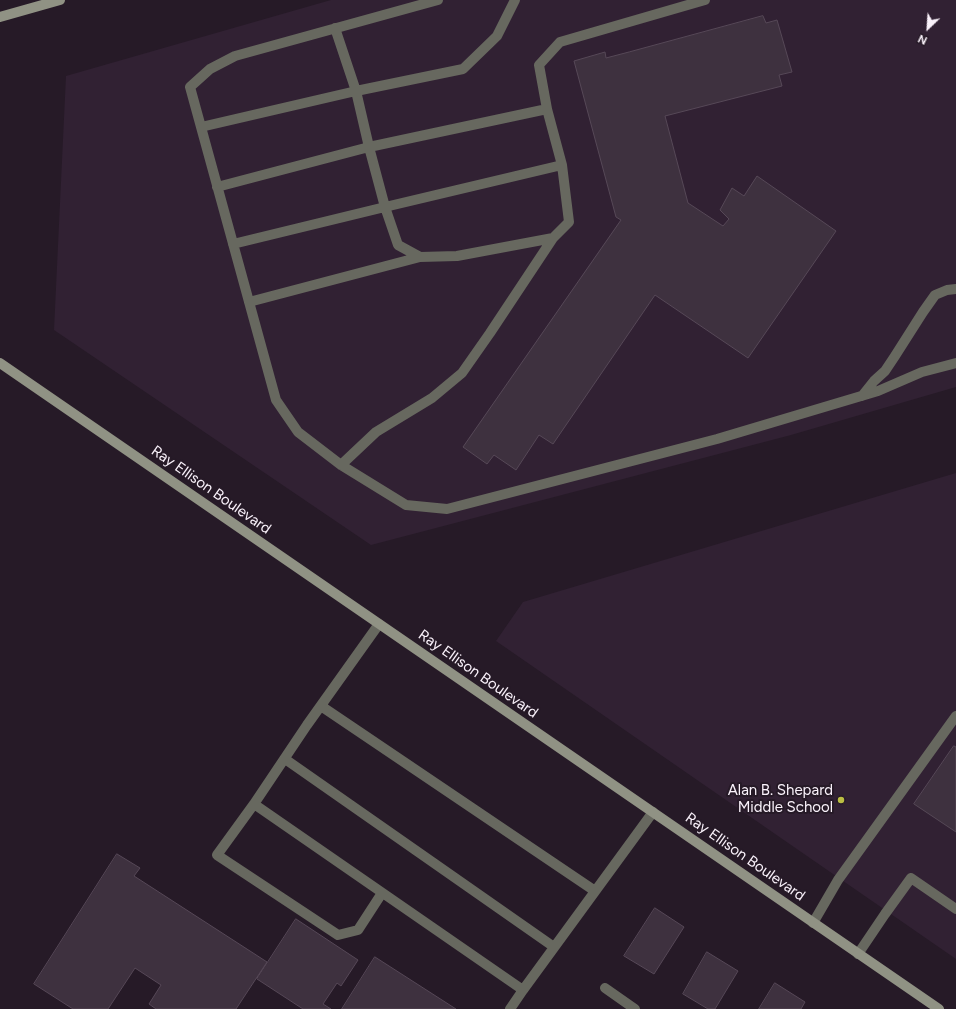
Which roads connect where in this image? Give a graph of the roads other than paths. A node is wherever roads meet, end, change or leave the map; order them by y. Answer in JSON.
{"nodes":[{"id":1,"x":60,"y":0,"type":"edge"},
{"id":2,"x":438,"y":0,"type":"edge"},
{"id":3,"x":516,"y":0,"type":"edge"},
{"id":4,"x":706,"y":0,"type":"edge"},
{"id":5,"x":0,"y":17,"type":"edge"},
{"id":6,"x":335,"y":28,"type":"junction"},
{"id":7,"x":356,"y":91,"type":"junction"},
{"id":8,"x":546,"y":109,"type":"junction"},
{"id":9,"x":201,"y":127,"type":"junction"},
{"id":10,"x":369,"y":147,"type":"junction"},
{"id":11,"x":562,"y":165,"type":"junction"},
{"id":12,"x":217,"y":187,"type":"junction"},
{"id":13,"x":385,"y":207,"type":"junction"},
{"id":14,"x":554,"y":238,"type":"junction"},
{"id":15,"x":233,"y":244,"type":"junction"},
{"id":16,"x":420,"y":257,"type":"junction"},
{"id":17,"x":956,"y":289,"type":"edge"},
{"id":18,"x":249,"y":302,"type":"junction"},
{"id":19,"x":0,"y":363,"type":"edge"},
{"id":20,"x":956,"y":363,"type":"edge"},
{"id":21,"x":862,"y":396,"type":"junction"},
{"id":22,"x":341,"y":465,"type":"junction"},
{"id":23,"x":379,"y":624,"type":"junction"},
{"id":24,"x":321,"y":706,"type":"junction"},
{"id":25,"x":956,"y":716,"type":"edge"},
{"id":26,"x":285,"y":759,"type":"junction"},
{"id":27,"x":254,"y":804,"type":"junction"},
{"id":28,"x":653,"y":812,"type":"junction"},
{"id":29,"x":595,"y":891,"type":"junction"},
{"id":30,"x":382,"y":893,"type":"junction"},
{"id":31,"x":956,"y":909,"type":"edge"},
{"id":32,"x":813,"y":923,"type":"junction"},
{"id":33,"x":554,"y":947,"type":"junction"},
{"id":34,"x":858,"y":954,"type":"junction"},
{"id":35,"x":605,"y":988,"type":"dead end"},
{"id":36,"x":523,"y":990,"type":"junction"},
{"id":37,"x":510,"y":1009,"type":"edge"},
{"id":38,"x":635,"y":1009,"type":"edge"},
{"id":39,"x":939,"y":1009,"type":"edge"}],
"edges":[{"from":1,"to":5,"type":"main road"},
{"from":2,"to":6,"type":"street"},
{"from":3,"to":7,"type":"street"},
{"from":4,"to":8,"type":"street"},
{"from":6,"to":7,"type":"street"},
{"from":6,"to":9,"type":"street"},
{"from":7,"to":9,"type":"street"},
{"from":7,"to":10,"type":"street"},
{"from":8,"to":10,"type":"street"},
{"from":8,"to":11,"type":"street"},
{"from":9,"to":12,"type":"street"},
{"from":10,"to":12,"type":"street"},
{"from":10,"to":13,"type":"street"},
{"from":11,"to":13,"type":"street"},
{"from":11,"to":14,"type":"street"},
{"from":12,"to":15,"type":"street"},
{"from":13,"to":15,"type":"street"},
{"from":13,"to":16,"type":"street"},
{"from":14,"to":16,"type":"street"},
{"from":14,"to":22,"type":"street"},
{"from":15,"to":18,"type":"street"},
{"from":16,"to":18,"type":"street"},
{"from":17,"to":21,"type":"street"},
{"from":18,"to":22,"type":"street"},
{"from":19,"to":23,"type":"main road","name":"Ray Ellison Boulevard"},
{"from":20,"to":21,"type":"street"},
{"from":21,"to":22,"type":"street"},
{"from":23,"to":24,"type":"street"},
{"from":23,"to":28,"type":"main road","name":"Ray Ellison Boulevard"},
{"from":24,"to":26,"type":"street"},
{"from":24,"to":29,"type":"street"},
{"from":25,"to":32,"type":"street"},
{"from":26,"to":27,"type":"street"},
{"from":26,"to":33,"type":"street"},
{"from":27,"to":30,"type":"street"},
{"from":27,"to":30,"type":"street"},
{"from":28,"to":29,"type":"street"},
{"from":28,"to":32,"type":"main road","name":"Ray Ellison Boulevard"},
{"from":29,"to":33,"type":"street"},
{"from":30,"to":36,"type":"street"},
{"from":31,"to":34,"type":"street"},
{"from":32,"to":34,"type":"main road","name":"Ray Ellison Boulevard"},
{"from":33,"to":36,"type":"street"},
{"from":34,"to":39,"type":"main road","name":"Ray Ellison Boulevard"},
{"from":35,"to":38,"type":"street"},
{"from":36,"to":37,"type":"street"}]}
